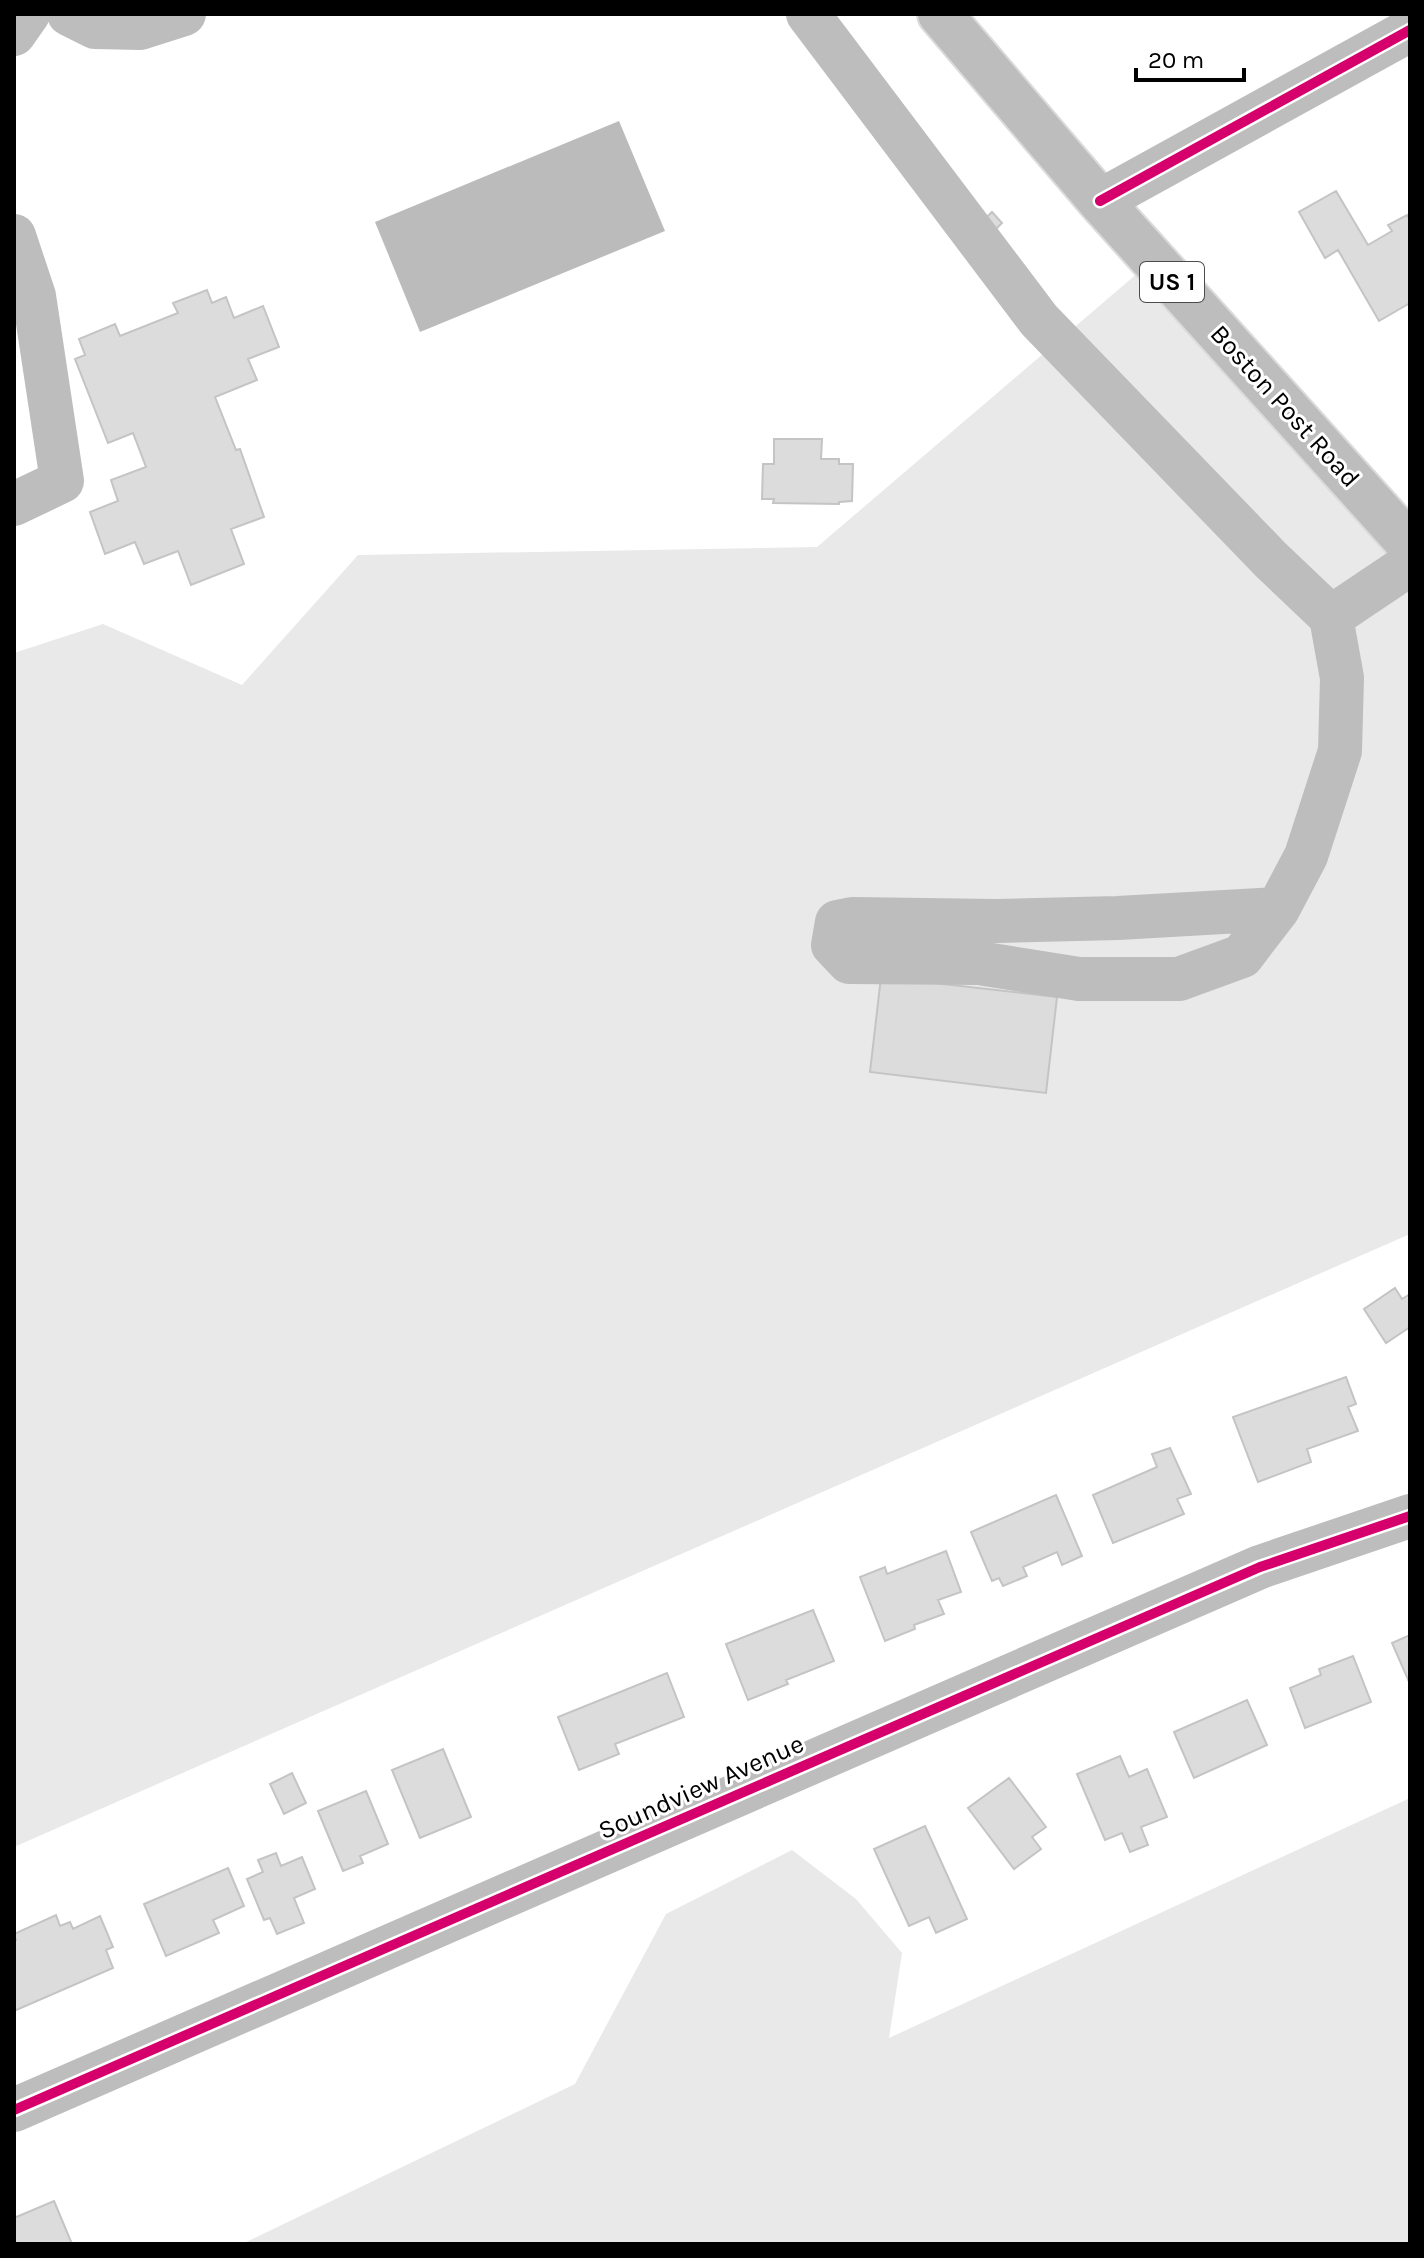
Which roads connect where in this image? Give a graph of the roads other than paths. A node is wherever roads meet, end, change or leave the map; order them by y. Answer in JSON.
{"nodes":[{"id":1,"x":69,"y":14,"type":"edge"},
{"id":2,"x":184,"y":14,"type":"edge"},
{"id":3,"x":808,"y":14,"type":"edge"},
{"id":4,"x":940,"y":14,"type":"edge"},
{"id":5,"x":1410,"y":30,"type":"edge"},
{"id":6,"x":1100,"y":201,"type":"junction"},
{"id":7,"x":14,"y":236,"type":"edge"},
{"id":8,"x":30,"y":370,"type":"edge"},
{"id":9,"x":14,"y":504,"type":"edge"},
{"id":10,"x":1410,"y":545,"type":"edge"},
{"id":11,"x":1410,"y":564,"type":"edge"},
{"id":12,"x":1331,"y":617,"type":"junction"},
{"id":13,"x":1278,"y":909,"type":"junction"},
{"id":14,"x":1410,"y":1516,"type":"edge"},
{"id":15,"x":14,"y":2110,"type":"edge"}],
"edges":[{"from":1,"to":2,"type":"street"},
{"from":3,"to":12,"type":"street"},
{"from":4,"to":6,"type":"street","name":"Boston Post Road","number":"US 1"},
{"from":5,"to":6,"type":"street"},
{"from":6,"to":10,"type":"street","name":"Boston Post Road","number":"US 1"},
{"from":7,"to":8,"type":"street"},
{"from":8,"to":9,"type":"street"},
{"from":11,"to":12,"type":"street"},
{"from":12,"to":13,"type":"street"},
{"from":13,"to":13,"type":"street"},
{"from":14,"to":15,"type":"street","name":"Soundview Avenue"}]}
